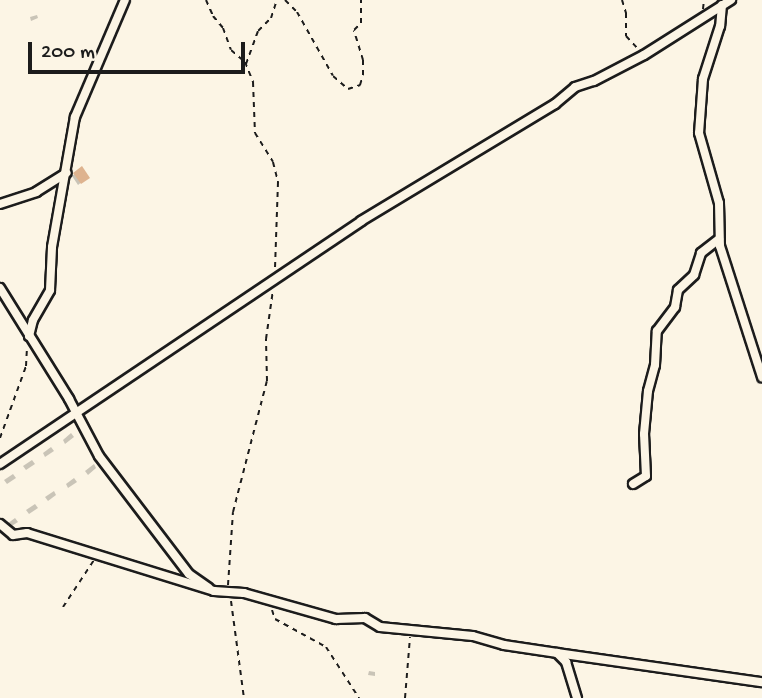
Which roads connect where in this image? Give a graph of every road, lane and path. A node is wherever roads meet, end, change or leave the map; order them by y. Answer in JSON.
{"nodes":[{"id":1,"x":125,"y":0,"type":"edge"},
{"id":2,"x":206,"y":0,"type":"edge"},
{"id":3,"x":277,"y":0,"type":"edge"},
{"id":4,"x":285,"y":0,"type":"edge"},
{"id":5,"x":361,"y":0,"type":"edge"},
{"id":6,"x":622,"y":0,"type":"edge"},
{"id":7,"x":731,"y":0,"type":"edge"},
{"id":8,"x":722,"y":5,"type":"junction"},
{"id":9,"x":644,"y":55,"type":"junction"},
{"id":10,"x":246,"y":64,"type":"junction"},
{"id":11,"x":66,"y":173,"type":"junction"},
{"id":12,"x":0,"y":204,"type":"edge"},
{"id":13,"x":719,"y":239,"type":"junction"},
{"id":14,"x":275,"y":280,"type":"junction"},
{"id":15,"x":0,"y":288,"type":"edge"},
{"id":16,"x":29,"y":336,"type":"junction"},
{"id":17,"x":762,"y":377,"type":"edge"},
{"id":18,"x":75,"y":411,"type":"junction"},
{"id":19,"x":0,"y":438,"type":"edge"},
{"id":20,"x":0,"y":464,"type":"edge"},
{"id":21,"x":633,"y":484,"type":"dead end"},
{"id":22,"x":0,"y":524,"type":"edge"},
{"id":23,"x":99,"y":554,"type":"junction"},
{"id":24,"x":214,"y":592,"type":"junction"},
{"id":25,"x":230,"y":592,"type":"junction"},
{"id":26,"x":271,"y":602,"type":"junction"},
{"id":27,"x":63,"y":607,"type":"dead end"},
{"id":28,"x":410,"y":632,"type":"junction"},
{"id":29,"x":557,"y":653,"type":"junction"},
{"id":30,"x":762,"y":681,"type":"edge"},
{"id":31,"x":244,"y":698,"type":"edge"},
{"id":32,"x":359,"y":698,"type":"edge"},
{"id":33,"x":405,"y":698,"type":"edge"},
{"id":34,"x":577,"y":698,"type":"edge"}],
"edges":[{"from":1,"to":11,"type":"street"},
{"from":2,"to":10,"type":"path"},
{"from":3,"to":10,"type":"path"},
{"from":4,"to":5,"type":"path"},
{"from":6,"to":9,"type":"path"},
{"from":7,"to":8,"type":"street"},
{"from":8,"to":9,"type":"street"},
{"from":8,"to":13,"type":"street"},
{"from":9,"to":14,"type":"street"},
{"from":10,"to":14,"type":"path"},
{"from":11,"to":12,"type":"street"},
{"from":11,"to":16,"type":"street"},
{"from":13,"to":17,"type":"street"},
{"from":13,"to":21,"type":"street"},
{"from":14,"to":18,"type":"street"},
{"from":14,"to":25,"type":"path"},
{"from":15,"to":16,"type":"street"},
{"from":16,"to":18,"type":"street"},
{"from":16,"to":19,"type":"path"},
{"from":18,"to":20,"type":"street"},
{"from":18,"to":24,"type":"street"},
{"from":22,"to":23,"type":"street"},
{"from":23,"to":24,"type":"street"},
{"from":23,"to":27,"type":"path"},
{"from":24,"to":25,"type":"street"},
{"from":25,"to":26,"type":"street"},
{"from":25,"to":31,"type":"path"},
{"from":26,"to":28,"type":"street"},
{"from":26,"to":32,"type":"path"},
{"from":28,"to":29,"type":"street"},
{"from":28,"to":33,"type":"path"},
{"from":29,"to":30,"type":"street"},
{"from":29,"to":34,"type":"street"}]}
